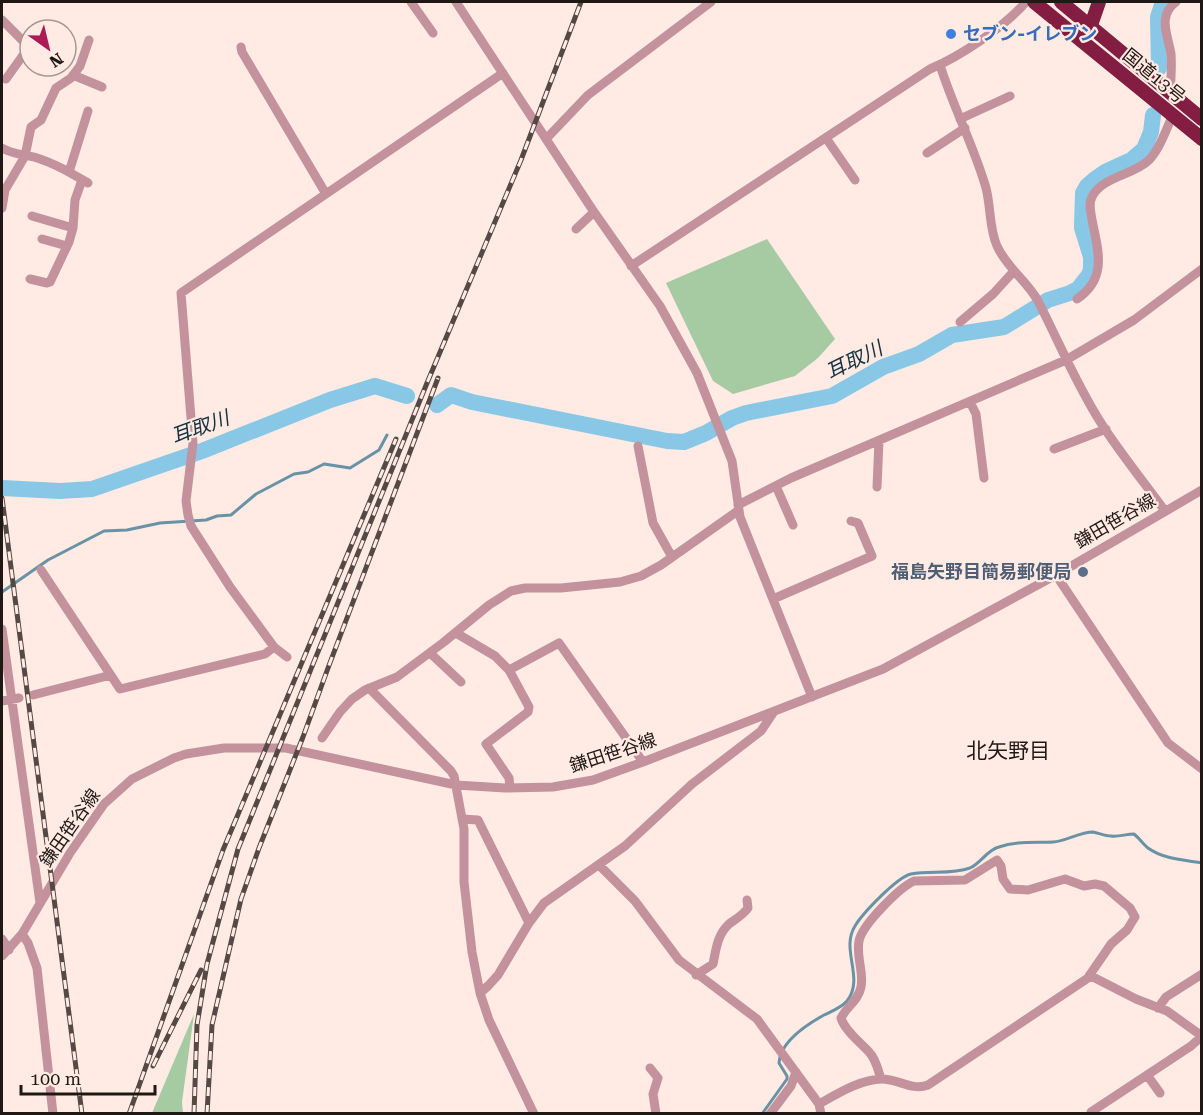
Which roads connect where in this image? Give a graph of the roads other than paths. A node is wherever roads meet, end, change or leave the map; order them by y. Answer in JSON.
{"nodes":[{"id":1,"x":411,"y":2,"type":"edge"},
{"id":2,"x":456,"y":2,"type":"edge"},
{"id":3,"x":711,"y":2,"type":"edge"},
{"id":4,"x":1026,"y":2,"type":"edge"},
{"id":5,"x":1034,"y":2,"type":"edge"},
{"id":6,"x":1061,"y":2,"type":"edge"},
{"id":7,"x":1100,"y":2,"type":"edge"},
{"id":8,"x":1176,"y":2,"type":"edge"},
{"id":9,"x":1080,"y":8,"type":"edge"},
{"id":10,"x":2,"y":20,"type":"edge"},
{"id":11,"x":1092,"y":27,"type":"junction"},
{"id":12,"x":1069,"y":30,"type":"junction"},
{"id":13,"x":433,"y":33,"type":"dead end"},
{"id":14,"x":18,"y":34,"type":"edge"},
{"id":15,"x":89,"y":40,"type":"dead end"},
{"id":16,"x":1083,"y":41,"type":"junction"},
{"id":17,"x":241,"y":47,"type":"dead end"},
{"id":18,"x":18,"y":62,"type":"edge"},
{"id":19,"x":939,"y":65,"type":"junction"},
{"id":20,"x":78,"y":68,"type":"edge"},
{"id":21,"x":503,"y":73,"type":"junction"},
{"id":22,"x":78,"y":77,"type":"edge"},
{"id":23,"x":69,"y":78,"type":"edge"},
{"id":24,"x":6,"y":79,"type":"dead end"},
{"id":25,"x":102,"y":87,"type":"dead end"},
{"id":26,"x":1170,"y":93,"type":"junction"},
{"id":27,"x":1010,"y":96,"type":"dead end"},
{"id":28,"x":88,"y":111,"type":"dead end"},
{"id":29,"x":1173,"y":115,"type":"junction"},
{"id":30,"x":960,"y":119,"type":"junction"},
{"id":31,"x":1202,"y":119,"type":"edge"},
{"id":32,"x":965,"y":128,"type":"junction"},
{"id":33,"x":547,"y":138,"type":"junction"},
{"id":34,"x":825,"y":138,"type":"junction"},
{"id":35,"x":1202,"y":139,"type":"edge"},
{"id":36,"x":2,"y":148,"type":"edge"},
{"id":37,"x":927,"y":153,"type":"dead end"},
{"id":38,"x":25,"y":156,"type":"junction"},
{"id":39,"x":69,"y":172,"type":"junction"},
{"id":40,"x":855,"y":180,"type":"dead end"},
{"id":41,"x":326,"y":194,"type":"junction"},
{"id":42,"x":2,"y":208,"type":"edge"},
{"id":43,"x":593,"y":211,"type":"junction"},
{"id":44,"x":32,"y":216,"type":"dead end"},
{"id":45,"x":73,"y":228,"type":"junction"},
{"id":46,"x":576,"y":230,"type":"dead end"},
{"id":47,"x":42,"y":239,"type":"dead end"},
{"id":48,"x":67,"y":246,"type":"junction"},
{"id":49,"x":632,"y":266,"type":"junction"},
{"id":50,"x":1202,"y":269,"type":"edge"},
{"id":51,"x":1014,"y":272,"type":"junction"},
{"id":52,"x":30,"y":279,"type":"dead end"},
{"id":53,"x":1077,"y":299,"type":"dead end"},
{"id":54,"x":960,"y":322,"type":"dead end"},
{"id":55,"x":1066,"y":360,"type":"junction"},
{"id":56,"x":970,"y":402,"type":"junction"},
{"id":57,"x":1106,"y":429,"type":"junction"},
{"id":58,"x":879,"y":441,"type":"junction"},
{"id":59,"x":638,"y":446,"type":"dead end"},
{"id":60,"x":1054,"y":449,"type":"dead end"},
{"id":61,"x":984,"y":478,"type":"dead end"},
{"id":62,"x":776,"y":486,"type":"junction"},
{"id":63,"x":877,"y":487,"type":"dead end"},
{"id":64,"x":1202,"y":490,"type":"edge"},
{"id":65,"x":738,"y":508,"type":"junction"},
{"id":66,"x":1165,"y":511,"type":"junction"},
{"id":67,"x":851,"y":521,"type":"dead end"},
{"id":68,"x":793,"y":525,"type":"dead end"},
{"id":69,"x":672,"y":557,"type":"junction"},
{"id":70,"x":41,"y":570,"type":"dead end"},
{"id":71,"x":1056,"y":575,"type":"junction"},
{"id":72,"x":774,"y":598,"type":"junction"},
{"id":73,"x":2,"y":629,"type":"edge"},
{"id":74,"x":456,"y":633,"type":"junction"},
{"id":75,"x":274,"y":647,"type":"junction"},
{"id":76,"x":430,"y":652,"type":"junction"},
{"id":77,"x":287,"y":657,"type":"dead end"},
{"id":78,"x":509,"y":670,"type":"junction"},
{"id":79,"x":111,"y":675,"type":"junction"},
{"id":80,"x":461,"y":682,"type":"dead end"},
{"id":81,"x":369,"y":688,"type":"junction"},
{"id":82,"x":33,"y":695,"type":"dead end"},
{"id":83,"x":812,"y":698,"type":"junction"},
{"id":84,"x":10,"y":700,"type":"edge"},
{"id":85,"x":773,"y":713,"type":"junction"},
{"id":86,"x":322,"y":738,"type":"dead end"},
{"id":87,"x":643,"y":762,"type":"junction"},
{"id":88,"x":1202,"y":770,"type":"edge"},
{"id":89,"x":456,"y":785,"type":"junction"},
{"id":90,"x":510,"y":788,"type":"junction"},
{"id":91,"x":462,"y":819,"type":"junction"},
{"id":92,"x":599,"y":866,"type":"junction"},
{"id":93,"x":747,"y":900,"type":"dead end"},
{"id":94,"x":40,"y":903,"type":"junction"},
{"id":95,"x":529,"y":922,"type":"junction"},
{"id":96,"x":22,"y":934,"type":"junction"},
{"id":97,"x":2,"y":939,"type":"edge"},
{"id":98,"x":5,"y":953,"type":"edge"},
{"id":99,"x":1202,"y":974,"type":"edge"},
{"id":100,"x":696,"y":975,"type":"junction"},
{"id":101,"x":1089,"y":976,"type":"junction"},
{"id":102,"x":480,"y":993,"type":"junction"},
{"id":103,"x":1158,"y":1008,"type":"junction"},
{"id":104,"x":1202,"y":1036,"type":"edge"},
{"id":105,"x":650,"y":1068,"type":"dead end"},
{"id":106,"x":796,"y":1072,"type":"junction"},
{"id":107,"x":1147,"y":1075,"type":"junction"},
{"id":108,"x":881,"y":1079,"type":"junction"},
{"id":109,"x":1160,"y":1093,"type":"dead end"},
{"id":110,"x":820,"y":1109,"type":"edge"},
{"id":111,"x":1091,"y":1112,"type":"edge"},
{"id":112,"x":53,"y":1113,"type":"edge"},
{"id":113,"x":534,"y":1113,"type":"edge"},
{"id":114,"x":656,"y":1113,"type":"edge"},
{"id":115,"x":770,"y":1113,"type":"edge"}],
"edges":[{"from":1,"to":13,"type":"street"},
{"from":2,"to":21,"type":"street"},
{"from":3,"to":33,"type":"street"},
{"from":4,"to":19,"type":"street"},
{"from":5,"to":12,"type":"highway","name":"国道13号"},
{"from":6,"to":9,"type":"highway","name":"国道13号"},
{"from":7,"to":11,"type":"highway"},
{"from":8,"to":26,"type":"street"},
{"from":9,"to":11,"type":"highway","name":"国道13号"},
{"from":9,"to":12,"type":"highway"},
{"from":10,"to":14,"type":"street"},
{"from":11,"to":16,"type":"highway"},
{"from":11,"to":26,"type":"highway","name":"国道13号"},
{"from":12,"to":16,"type":"highway","name":"国道13号"},
{"from":15,"to":20,"type":"street"},
{"from":16,"to":29,"type":"highway","name":"国道13号"},
{"from":17,"to":41,"type":"street"},
{"from":18,"to":24,"type":"street"},
{"from":19,"to":30,"type":"street"},
{"from":19,"to":34,"type":"street"},
{"from":21,"to":33,"type":"street"},
{"from":21,"to":41,"type":"street"},
{"from":22,"to":25,"type":"street"},
{"from":23,"to":38,"type":"street"},
{"from":26,"to":31,"type":"highway","name":"国道13号"},
{"from":27,"to":30,"type":"street"},
{"from":28,"to":39,"type":"street"},
{"from":29,"to":35,"type":"highway","name":"国道13号"},
{"from":29,"to":53,"type":"street"},
{"from":30,"to":32,"type":"street"},
{"from":32,"to":37,"type":"street"},
{"from":32,"to":51,"type":"street"},
{"from":33,"to":43,"type":"street"},
{"from":34,"to":40,"type":"street"},
{"from":34,"to":49,"type":"street"},
{"from":36,"to":38,"type":"street"},
{"from":38,"to":39,"type":"street"},
{"from":38,"to":42,"type":"street"},
{"from":39,"to":45,"type":"street"},
{"from":41,"to":75,"type":"street"},
{"from":43,"to":46,"type":"street"},
{"from":43,"to":49,"type":"street"},
{"from":44,"to":45,"type":"street"},
{"from":45,"to":48,"type":"street"},
{"from":47,"to":48,"type":"street"},
{"from":48,"to":52,"type":"street"},
{"from":49,"to":65,"type":"street"},
{"from":50,"to":55,"type":"street"},
{"from":51,"to":54,"type":"street"},
{"from":51,"to":55,"type":"street"},
{"from":55,"to":56,"type":"street"},
{"from":55,"to":57,"type":"street"},
{"from":56,"to":58,"type":"street"},
{"from":56,"to":61,"type":"street"},
{"from":57,"to":60,"type":"street"},
{"from":57,"to":66,"type":"street"},
{"from":58,"to":62,"type":"street"},
{"from":58,"to":63,"type":"street"},
{"from":59,"to":69,"type":"street"},
{"from":62,"to":65,"type":"street"},
{"from":62,"to":68,"type":"street"},
{"from":64,"to":66,"type":"street","name":"鎌田笹谷線"},
{"from":65,"to":69,"type":"street"},
{"from":65,"to":72,"type":"street"},
{"from":66,"to":71,"type":"street","name":"鎌田笹谷線"},
{"from":67,"to":72,"type":"street"},
{"from":69,"to":74,"type":"street"},
{"from":70,"to":79,"type":"street"},
{"from":71,"to":83,"type":"street","name":"鎌田笹谷線"},
{"from":71,"to":88,"type":"street"},
{"from":72,"to":83,"type":"street"},
{"from":73,"to":84,"type":"street"},
{"from":74,"to":76,"type":"street"},
{"from":74,"to":78,"type":"street"},
{"from":75,"to":77,"type":"street"},
{"from":75,"to":79,"type":"street"},
{"from":76,"to":80,"type":"street"},
{"from":76,"to":81,"type":"street"},
{"from":78,"to":87,"type":"street"},
{"from":78,"to":90,"type":"street"},
{"from":79,"to":82,"type":"street"},
{"from":81,"to":86,"type":"street"},
{"from":81,"to":89,"type":"street"},
{"from":83,"to":85,"type":"street","name":"鎌田笹谷線"},
{"from":84,"to":94,"type":"street"},
{"from":85,"to":87,"type":"street","name":"鎌田笹谷線"},
{"from":85,"to":92,"type":"street"},
{"from":87,"to":90,"type":"street","name":"鎌田笹谷線"},
{"from":89,"to":90,"type":"street","name":"鎌田笹谷線"},
{"from":89,"to":91,"type":"street"},
{"from":89,"to":94,"type":"street","name":"鎌田笹谷線"},
{"from":91,"to":95,"type":"street"},
{"from":91,"to":102,"type":"street"},
{"from":92,"to":95,"type":"street"},
{"from":92,"to":100,"type":"street"},
{"from":93,"to":100,"type":"street"},
{"from":94,"to":96,"type":"street","name":"鎌田笹谷線"},
{"from":95,"to":102,"type":"street"},
{"from":96,"to":98,"type":"street","name":"鎌田笹谷線"},
{"from":96,"to":112,"type":"street"},
{"from":97,"to":98,"type":"street"},
{"from":99,"to":103,"type":"street"},
{"from":100,"to":106,"type":"street"},
{"from":101,"to":103,"type":"street"},
{"from":101,"to":108,"type":"street"},
{"from":101,"to":108,"type":"street"},
{"from":102,"to":113,"type":"street"},
{"from":103,"to":104,"type":"street"},
{"from":104,"to":107,"type":"street"},
{"from":105,"to":114,"type":"street"},
{"from":106,"to":110,"type":"street"},
{"from":106,"to":115,"type":"street"},
{"from":107,"to":109,"type":"street"},
{"from":107,"to":111,"type":"street"},
{"from":108,"to":110,"type":"street"}]}
